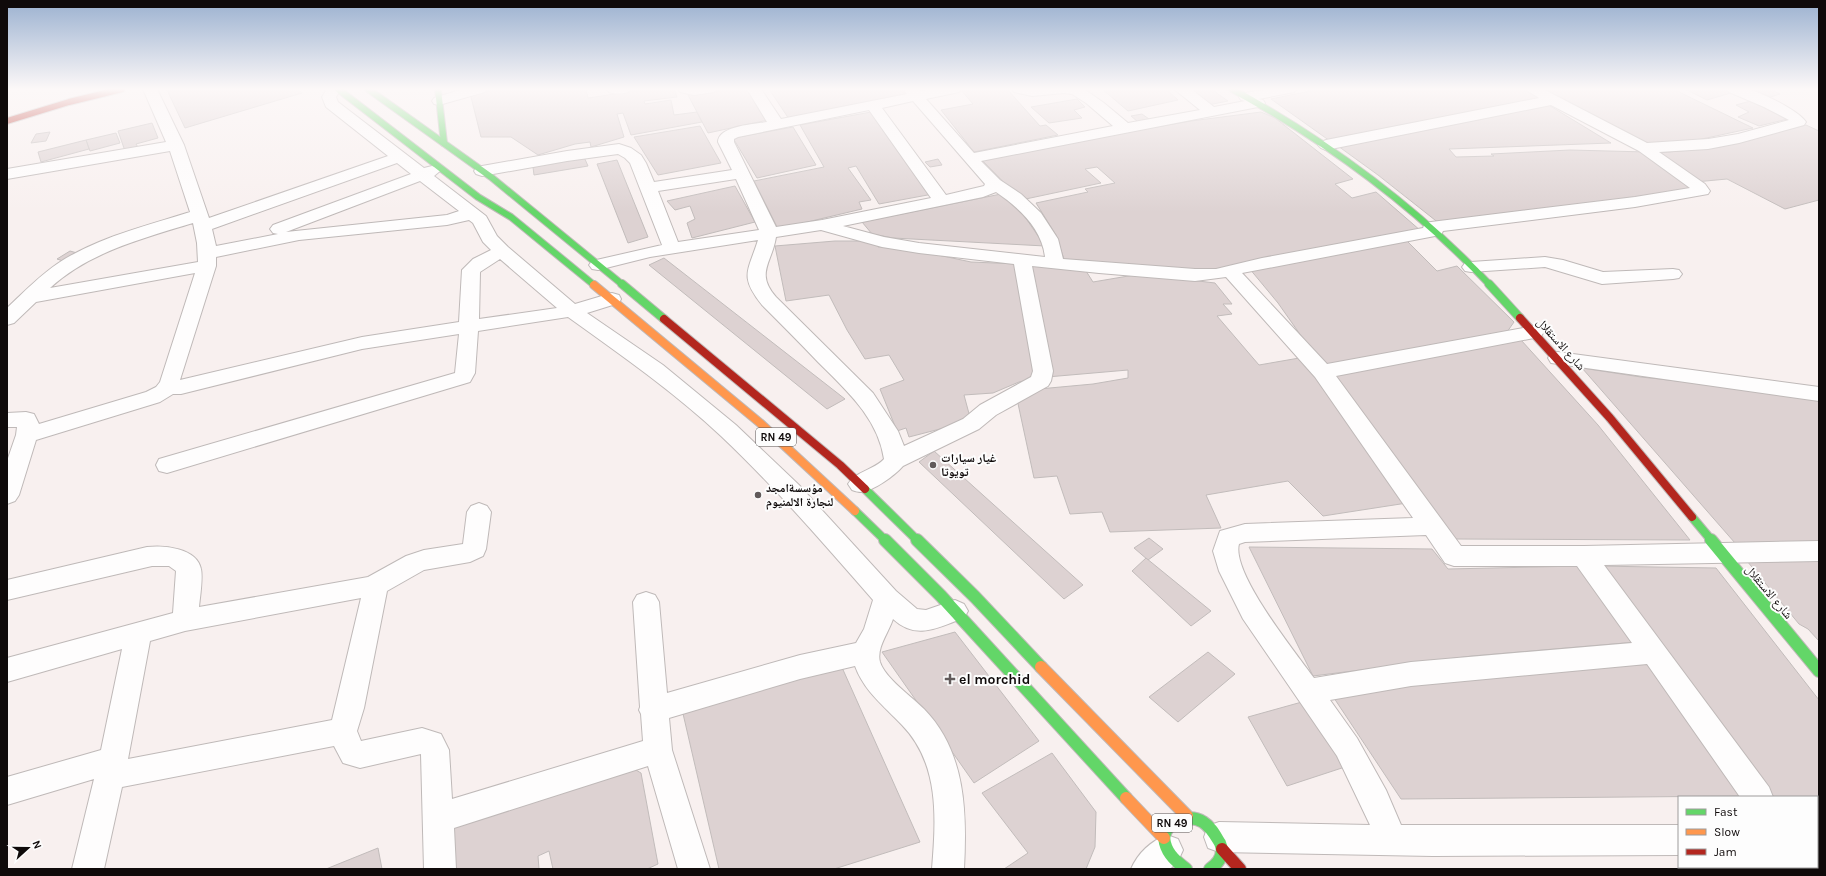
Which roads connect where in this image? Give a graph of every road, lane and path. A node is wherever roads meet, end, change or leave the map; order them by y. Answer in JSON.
{"nodes":[{"id":1,"x":169,"y":130,"type":"edge"},
{"id":2,"x":364,"y":130,"type":"edge"},
{"id":3,"x":384,"y":130,"type":"edge"},
{"id":4,"x":423,"y":130,"type":"edge"},
{"id":5,"x":443,"y":130,"type":"edge"},
{"id":6,"x":750,"y":130,"type":"edge"},
{"id":7,"x":890,"y":130,"type":"edge"},
{"id":8,"x":946,"y":130,"type":"edge"},
{"id":9,"x":1120,"y":130,"type":"edge"},
{"id":10,"x":1304,"y":130,"type":"edge"},
{"id":11,"x":1402,"y":130,"type":"edge"},
{"id":12,"x":1609,"y":130,"type":"edge"},
{"id":13,"x":1769,"y":130,"type":"edge"},
{"id":14,"x":444,"y":143,"type":"junction"},
{"id":15,"x":176,"y":145,"type":"junction"},
{"id":16,"x":1326,"y":145,"type":"junction"},
{"id":17,"x":1644,"y":148,"type":"junction"},
{"id":18,"x":399,"y":157,"type":"junction"},
{"id":19,"x":970,"y":158,"type":"junction"},
{"id":20,"x":431,"y":171,"type":"junction"},
{"id":21,"x":482,"y":171,"type":"junction"},
{"id":22,"x":742,"y":173,"type":"junction"},
{"id":23,"x":7,"y":174,"type":"edge"},
{"id":24,"x":994,"y":183,"type":"junction"},
{"id":25,"x":648,"y":188,"type":"junction"},
{"id":26,"x":942,"y":201,"type":"junction"},
{"id":27,"x":470,"y":212,"type":"junction"},
{"id":28,"x":511,"y":217,"type":"junction"},
{"id":29,"x":202,"y":220,"type":"junction"},
{"id":30,"x":822,"y":225,"type":"junction"},
{"id":31,"x":484,"y":229,"type":"junction"},
{"id":32,"x":1433,"y":229,"type":"junction"},
{"id":33,"x":769,"y":234,"type":"junction"},
{"id":34,"x":229,"y":248,"type":"junction"},
{"id":35,"x":672,"y":248,"type":"junction"},
{"id":36,"x":502,"y":251,"type":"junction"},
{"id":37,"x":207,"y":259,"type":"junction"},
{"id":38,"x":1022,"y":260,"type":"junction"},
{"id":39,"x":1055,"y":263,"type":"junction"},
{"id":40,"x":598,"y":265,"type":"junction"},
{"id":41,"x":1471,"y":267,"type":"junction"},
{"id":42,"x":1230,"y":271,"type":"junction"},
{"id":43,"x":1673,"y":274,"type":"dead end"},
{"id":44,"x":30,"y":297,"type":"junction"},
{"id":45,"x":612,"y":299,"type":"junction"},
{"id":46,"x":572,"y":311,"type":"junction"},
{"id":47,"x":7,"y":318,"type":"edge"},
{"id":48,"x":469,"y":326,"type":"junction"},
{"id":49,"x":1534,"y":332,"type":"junction"},
{"id":50,"x":1558,"y":358,"type":"junction"},
{"id":51,"x":1322,"y":372,"type":"junction"},
{"id":52,"x":170,"y":384,"type":"junction"},
{"id":53,"x":1819,"y":394,"type":"edge"},
{"id":54,"x":7,"y":420,"type":"edge"},
{"id":55,"x":27,"y":435,"type":"junction"},
{"id":56,"x":895,"y":460,"type":"junction"},
{"id":57,"x":167,"y":465,"type":"dead end"},
{"id":58,"x":860,"y":484,"type":"junction"},
{"id":59,"x":7,"y":495,"type":"edge"},
{"id":60,"x":479,"y":512,"type":"dead end"},
{"id":61,"x":1432,"y":526,"type":"junction"},
{"id":62,"x":1819,"y":551,"type":"edge"},
{"id":63,"x":1720,"y":553,"type":"junction"},
{"id":64,"x":1584,"y":556,"type":"junction"},
{"id":65,"x":371,"y":588,"type":"junction"},
{"id":66,"x":7,"y":590,"type":"edge"},
{"id":67,"x":887,"y":598,"type":"junction"},
{"id":68,"x":646,"y":602,"type":"dead end"},
{"id":69,"x":955,"y":611,"type":"junction"},
{"id":70,"x":185,"y":620,"type":"junction"},
{"id":71,"x":138,"y":634,"type":"junction"},
{"id":72,"x":866,"y":652,"type":"junction"},
{"id":73,"x":1653,"y":652,"type":"junction"},
{"id":74,"x":7,"y":670,"type":"edge"},
{"id":75,"x":1819,"y":671,"type":"edge"},
{"id":76,"x":1309,"y":691,"type":"junction"},
{"id":77,"x":653,"y":710,"type":"junction"},
{"id":78,"x":343,"y":731,"type":"junction"},
{"id":79,"x":658,"y":750,"type":"junction"},
{"id":80,"x":112,"y":768,"type":"junction"},
{"id":81,"x":7,"y":791,"type":"edge"},
{"id":82,"x":1757,"y":796,"type":"edge"},
{"id":83,"x":1187,"y":816,"type":"junction"},
{"id":84,"x":438,"y":818,"type":"junction"},
{"id":85,"x":1392,"y":840,"type":"junction"},
{"id":86,"x":1678,"y":840,"type":"edge"},
{"id":87,"x":1221,"y":843,"type":"junction"},
{"id":88,"x":1166,"y":857,"type":"edge"},
{"id":89,"x":88,"y":869,"type":"edge"},
{"id":90,"x":440,"y":869,"type":"edge"},
{"id":91,"x":692,"y":869,"type":"edge"},
{"id":92,"x":948,"y":869,"type":"edge"},
{"id":93,"x":1210,"y":869,"type":"edge"},
{"id":94,"x":1240,"y":869,"type":"edge"}],
"edges":[{"from":1,"to":15,"type":"street"},
{"from":2,"to":18,"type":"street"},
{"from":3,"to":20,"type":"main road","number":"RN 49"},
{"from":4,"to":14,"type":"main road","number":"RN 49"},
{"from":5,"to":14,"type":"main road"},
{"from":6,"to":22,"type":"street"},
{"from":7,"to":26,"type":"street"},
{"from":8,"to":19,"type":"street"},
{"from":9,"to":19,"type":"street"},
{"from":10,"to":16,"type":"main road","name":"شارع الاستقلال"},
{"from":11,"to":16,"type":"street"},
{"from":12,"to":17,"type":"street"},
{"from":13,"to":17,"type":"street"},
{"from":14,"to":21,"type":"main road","number":"RN 49"},
{"from":15,"to":23,"type":"street"},
{"from":15,"to":29,"type":"street"},
{"from":16,"to":32,"type":"main road","name":"شارع الاستقلال"},
{"from":17,"to":32,"type":"street"},
{"from":18,"to":20,"type":"street"},
{"from":18,"to":29,"type":"street"},
{"from":19,"to":24,"type":"street"},
{"from":20,"to":27,"type":"street"},
{"from":20,"to":28,"type":"main road","number":"RN 49"},
{"from":20,"to":34,"type":"street"},
{"from":21,"to":25,"type":"street"},
{"from":21,"to":40,"type":"main road","number":"RN 49"},
{"from":22,"to":25,"type":"street"},
{"from":22,"to":33,"type":"street"},
{"from":24,"to":26,"type":"street"},
{"from":24,"to":39,"type":"street"},
{"from":25,"to":35,"type":"street"},
{"from":26,"to":30,"type":"street"},
{"from":27,"to":31,"type":"street"},
{"from":27,"to":34,"type":"street"},
{"from":28,"to":31,"type":"street"},
{"from":28,"to":45,"type":"main road","number":"RN 49"},
{"from":29,"to":37,"type":"street"},
{"from":29,"to":44,"type":"street"},
{"from":30,"to":33,"type":"street"},
{"from":30,"to":38,"type":"street"},
{"from":31,"to":36,"type":"street"},
{"from":32,"to":41,"type":"main road","name":"شارع الاستقلال"},
{"from":32,"to":42,"type":"street"},
{"from":33,"to":35,"type":"street"},
{"from":33,"to":56,"type":"street"},
{"from":34,"to":37,"type":"street"},
{"from":35,"to":40,"type":"street"},
{"from":36,"to":46,"type":"street"},
{"from":36,"to":48,"type":"street"},
{"from":37,"to":44,"type":"street"},
{"from":37,"to":52,"type":"street"},
{"from":38,"to":39,"type":"street"},
{"from":38,"to":56,"type":"street"},
{"from":39,"to":42,"type":"street"},
{"from":40,"to":58,"type":"main road","number":"RN 49"},
{"from":41,"to":43,"type":"street"},
{"from":41,"to":49,"type":"main road","name":"شارع الاستقلال"},
{"from":42,"to":51,"type":"street"},
{"from":44,"to":47,"type":"street"},
{"from":45,"to":46,"type":"street"},
{"from":45,"to":69,"type":"main road","number":"RN 49"},
{"from":46,"to":48,"type":"street"},
{"from":46,"to":67,"type":"street"},
{"from":48,"to":52,"type":"street"},
{"from":48,"to":57,"type":"street"},
{"from":49,"to":50,"type":"main road","name":"شارع الاستقلال"},
{"from":49,"to":51,"type":"street"},
{"from":50,"to":53,"type":"street"},
{"from":50,"to":63,"type":"main road","name":"شارع الاستقلال"},
{"from":51,"to":61,"type":"street"},
{"from":52,"to":55,"type":"street"},
{"from":54,"to":55,"type":"street"},
{"from":55,"to":59,"type":"street"},
{"from":56,"to":58,"type":"street"},
{"from":58,"to":83,"type":"main road","number":"RN 49"},
{"from":60,"to":65,"type":"street"},
{"from":61,"to":64,"type":"street"},
{"from":61,"to":76,"type":"street"},
{"from":62,"to":63,"type":"street"},
{"from":63,"to":64,"type":"street"},
{"from":63,"to":75,"type":"main road","name":"شارع الاستقلال"},
{"from":64,"to":73,"type":"street"},
{"from":65,"to":70,"type":"street"},
{"from":65,"to":78,"type":"street"},
{"from":66,"to":70,"type":"street"},
{"from":67,"to":69,"type":"street"},
{"from":67,"to":72,"type":"street"},
{"from":68,"to":77,"type":"street"},
{"from":69,"to":88,"type":"main road","number":"RN 49"},
{"from":70,"to":71,"type":"street"},
{"from":71,"to":74,"type":"street"},
{"from":71,"to":80,"type":"street"},
{"from":72,"to":77,"type":"street"},
{"from":72,"to":92,"type":"street"},
{"from":73,"to":76,"type":"street"},
{"from":73,"to":82,"type":"street"},
{"from":76,"to":85,"type":"street"},
{"from":77,"to":79,"type":"street"},
{"from":78,"to":80,"type":"street"},
{"from":78,"to":84,"type":"street"},
{"from":79,"to":84,"type":"street"},
{"from":79,"to":91,"type":"street"},
{"from":80,"to":81,"type":"street"},
{"from":80,"to":89,"type":"street"},
{"from":83,"to":87,"type":"main road","number":"RN 49"},
{"from":83,"to":88,"type":"main road","number":"RN 49"},
{"from":84,"to":90,"type":"street"},
{"from":85,"to":86,"type":"street"},
{"from":85,"to":87,"type":"street"},
{"from":87,"to":93,"type":"main road"},
{"from":87,"to":94,"type":"main road","number":"RN 49"}]}
